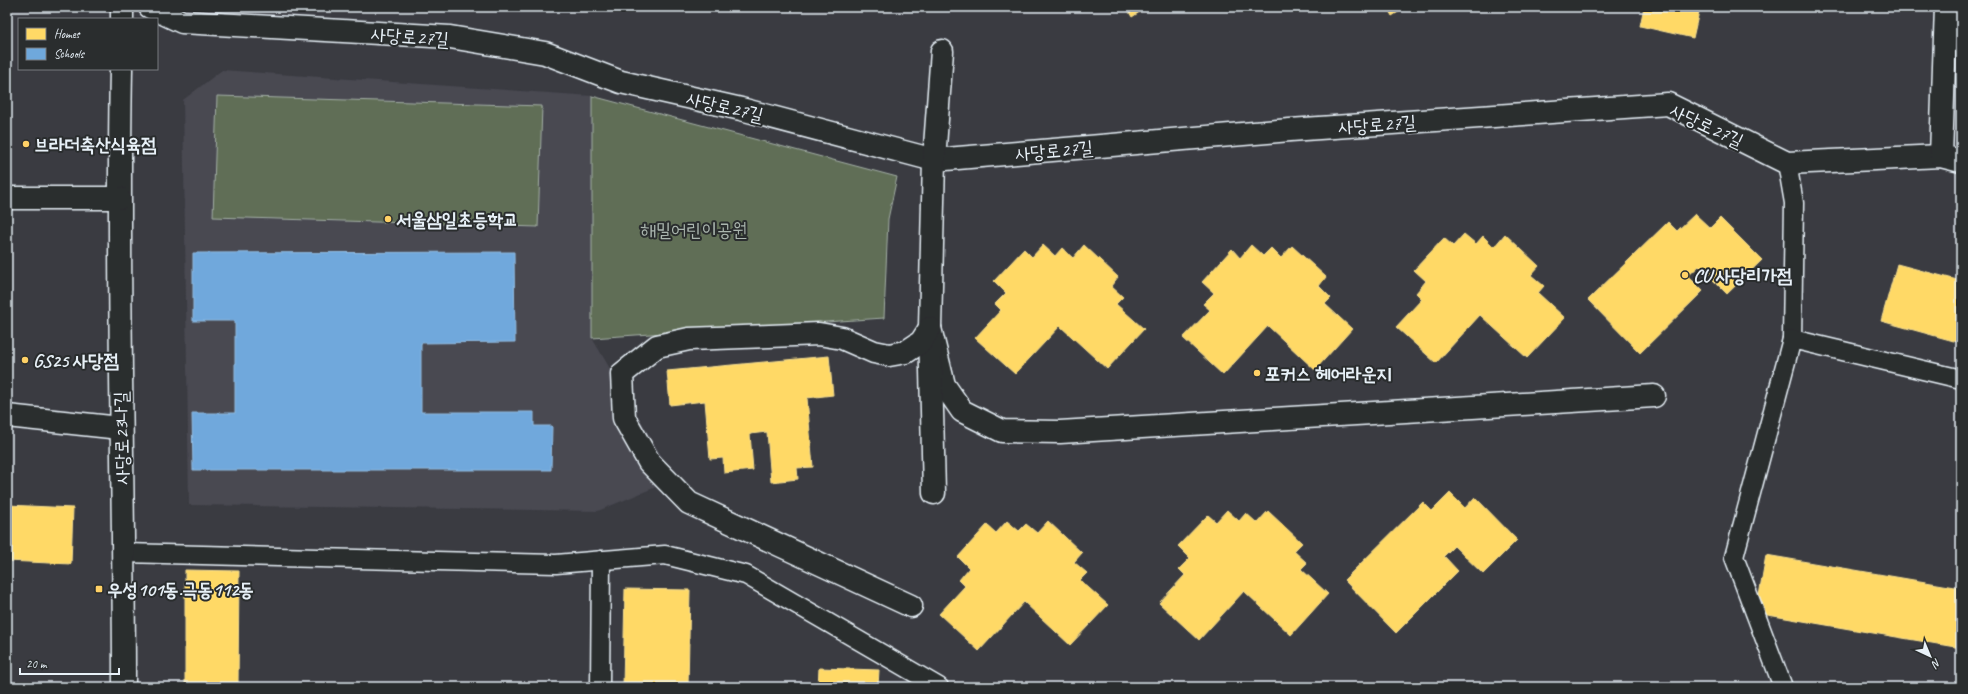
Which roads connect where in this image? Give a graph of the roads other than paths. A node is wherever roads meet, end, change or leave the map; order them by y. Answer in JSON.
{"nodes":[{"id":1,"x":122,"y":7,"type":"edge"},
{"id":2,"x":150,"y":7,"type":"edge"},
{"id":3,"x":1946,"y":7,"type":"edge"},
{"id":4,"x":122,"y":18,"type":"edge"},
{"id":5,"x":942,"y":51,"type":"dead end"},
{"id":6,"x":121,"y":70,"type":"edge"},
{"id":7,"x":1951,"y":158,"type":"edge"},
{"id":8,"x":934,"y":160,"type":"junction"},
{"id":9,"x":1787,"y":163,"type":"junction"},
{"id":10,"x":7,"y":198,"type":"edge"},
{"id":11,"x":119,"y":198,"type":"junction"},
{"id":12,"x":930,"y":328,"type":"junction"},
{"id":13,"x":1792,"y":339,"type":"junction"},
{"id":14,"x":1961,"y":380,"type":"edge"},
{"id":15,"x":1654,"y":396,"type":"dead end"},
{"id":16,"x":7,"y":416,"type":"edge"},
{"id":17,"x":120,"y":428,"type":"junction"},
{"id":18,"x":934,"y":493,"type":"dead end"},
{"id":19,"x":124,"y":553,"type":"junction"},
{"id":20,"x":601,"y":560,"type":"junction"},
{"id":21,"x":911,"y":606,"type":"dead end"},
{"id":22,"x":124,"y":687,"type":"edge"},
{"id":23,"x":600,"y":687,"type":"edge"},
{"id":24,"x":939,"y":687,"type":"edge"},
{"id":25,"x":1783,"y":687,"type":"edge"}],
"edges":[{"from":1,"to":4,"type":"street"},
{"from":2,"to":8,"type":"street","name":"사당로27길"},
{"from":3,"to":7,"type":"street"},
{"from":5,"to":8,"type":"street"},
{"from":6,"to":11,"type":"street","name":"사당로23나길"},
{"from":7,"to":9,"type":"street","name":"사당로27길"},
{"from":8,"to":9,"type":"street","name":"사당로27길"},
{"from":8,"to":12,"type":"street"},
{"from":9,"to":13,"type":"lane"},
{"from":10,"to":11,"type":"street"},
{"from":11,"to":17,"type":"street","name":"사당로23나길"},
{"from":12,"to":15,"type":"street"},
{"from":12,"to":18,"type":"street"},
{"from":12,"to":21,"type":"street"},
{"from":13,"to":14,"type":"lane"},
{"from":13,"to":25,"type":"lane"},
{"from":16,"to":17,"type":"street"},
{"from":17,"to":19,"type":"street","name":"사당로23나길"},
{"from":19,"to":20,"type":"lane"},
{"from":19,"to":22,"type":"street","name":"사당로23나길"},
{"from":20,"to":23,"type":"lane"},
{"from":20,"to":24,"type":"lane"}]}
